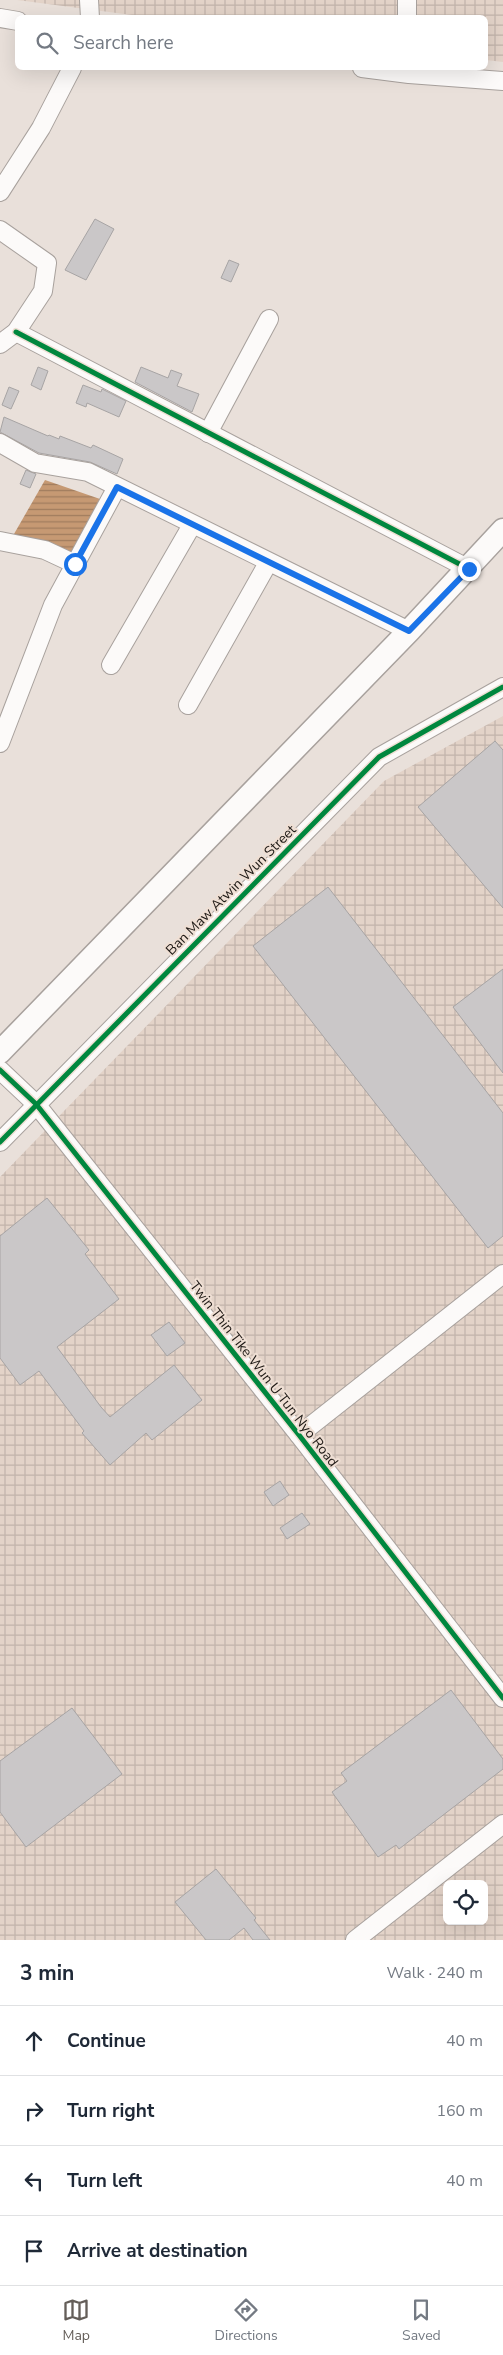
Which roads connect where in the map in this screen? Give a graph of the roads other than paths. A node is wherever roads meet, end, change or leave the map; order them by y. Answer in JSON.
{"nodes":[{"id":1,"x":89,"y":0,"type":"edge"},
{"id":2,"x":407,"y":0,"type":"edge"},
{"id":3,"x":90,"y":15,"type":"edge"},
{"id":4,"x":407,"y":15,"type":"edge"},
{"id":5,"x":0,"y":18,"type":"edge"},
{"id":6,"x":15,"y":20,"type":"edge"},
{"id":7,"x":71,"y":70,"type":"edge"},
{"id":8,"x":393,"y":70,"type":"edge"},
{"id":9,"x":409,"y":71,"type":"edge"},
{"id":10,"x":503,"y":81,"type":"edge"},
{"id":11,"x":2,"y":182,"type":"edge"},
{"id":12,"x":0,"y":230,"type":"edge"},
{"id":13,"x":269,"y":319,"type":"dead end"},
{"id":14,"x":16,"y":332,"type":"junction"},
{"id":15,"x":0,"y":344,"type":"edge"},
{"id":16,"x":208,"y":433,"type":"junction"},
{"id":17,"x":0,"y":443,"type":"edge"},
{"id":18,"x":117,"y":487,"type":"junction"},
{"id":19,"x":192,"y":525,"type":"junction"},
{"id":20,"x":503,"y":530,"type":"edge"},
{"id":21,"x":0,"y":541,"type":"edge"},
{"id":22,"x":268,"y":563,"type":"junction"},
{"id":23,"x":75,"y":564,"type":"junction"},
{"id":24,"x":469,"y":569,"type":"junction"},
{"id":25,"x":409,"y":631,"type":"junction"},
{"id":26,"x":111,"y":665,"type":"dead end"},
{"id":27,"x":503,"y":687,"type":"edge"},
{"id":28,"x":188,"y":705,"type":"dead end"},
{"id":29,"x":0,"y":743,"type":"edge"},
{"id":30,"x":0,"y":1052,"type":"edge"},
{"id":31,"x":0,"y":1070,"type":"edge"},
{"id":32,"x":36,"y":1104,"type":"junction"},
{"id":33,"x":0,"y":1142,"type":"edge"},
{"id":34,"x":503,"y":1274,"type":"edge"},
{"id":35,"x":299,"y":1436,"type":"junction"},
{"id":36,"x":503,"y":1698,"type":"edge"},
{"id":37,"x":503,"y":1824,"type":"edge"},
{"id":38,"x":355,"y":1940,"type":"edge"}],
"edges":[{"from":1,"to":3,"type":"street"},
{"from":2,"to":4,"type":"street"},
{"from":5,"to":6,"type":"street"},
{"from":7,"to":11,"type":"street"},
{"from":8,"to":9,"type":"street"},
{"from":9,"to":10,"type":"street"},
{"from":12,"to":14,"type":"street"},
{"from":13,"to":16,"type":"street"},
{"from":14,"to":15,"type":"street"},
{"from":14,"to":16,"type":"street"},
{"from":16,"to":24,"type":"street"},
{"from":17,"to":18,"type":"street"},
{"from":18,"to":19,"type":"street"},
{"from":18,"to":23,"type":"street"},
{"from":19,"to":22,"type":"street"},
{"from":19,"to":26,"type":"street"},
{"from":20,"to":24,"type":"main road"},
{"from":21,"to":23,"type":"street"},
{"from":22,"to":25,"type":"street"},
{"from":22,"to":28,"type":"street"},
{"from":23,"to":29,"type":"street"},
{"from":24,"to":25,"type":"main road"},
{"from":25,"to":30,"type":"main road"},
{"from":27,"to":32,"type":"street","name":"Ban Maw Atwin Wun Street"},
{"from":31,"to":32,"type":"street","name":"Twin Thin Tike Wun U Tun Nyo Road"},
{"from":32,"to":33,"type":"street","name":"Ban Maw Atwin Wun Street"},
{"from":32,"to":35,"type":"street","name":"Twin Thin Tike Wun U Tun Nyo Road"},
{"from":34,"to":35,"type":"street"},
{"from":35,"to":36,"type":"street","name":"Twin Thin Tike Wun U Tun Nyo Road"},
{"from":37,"to":38,"type":"street"}]}
